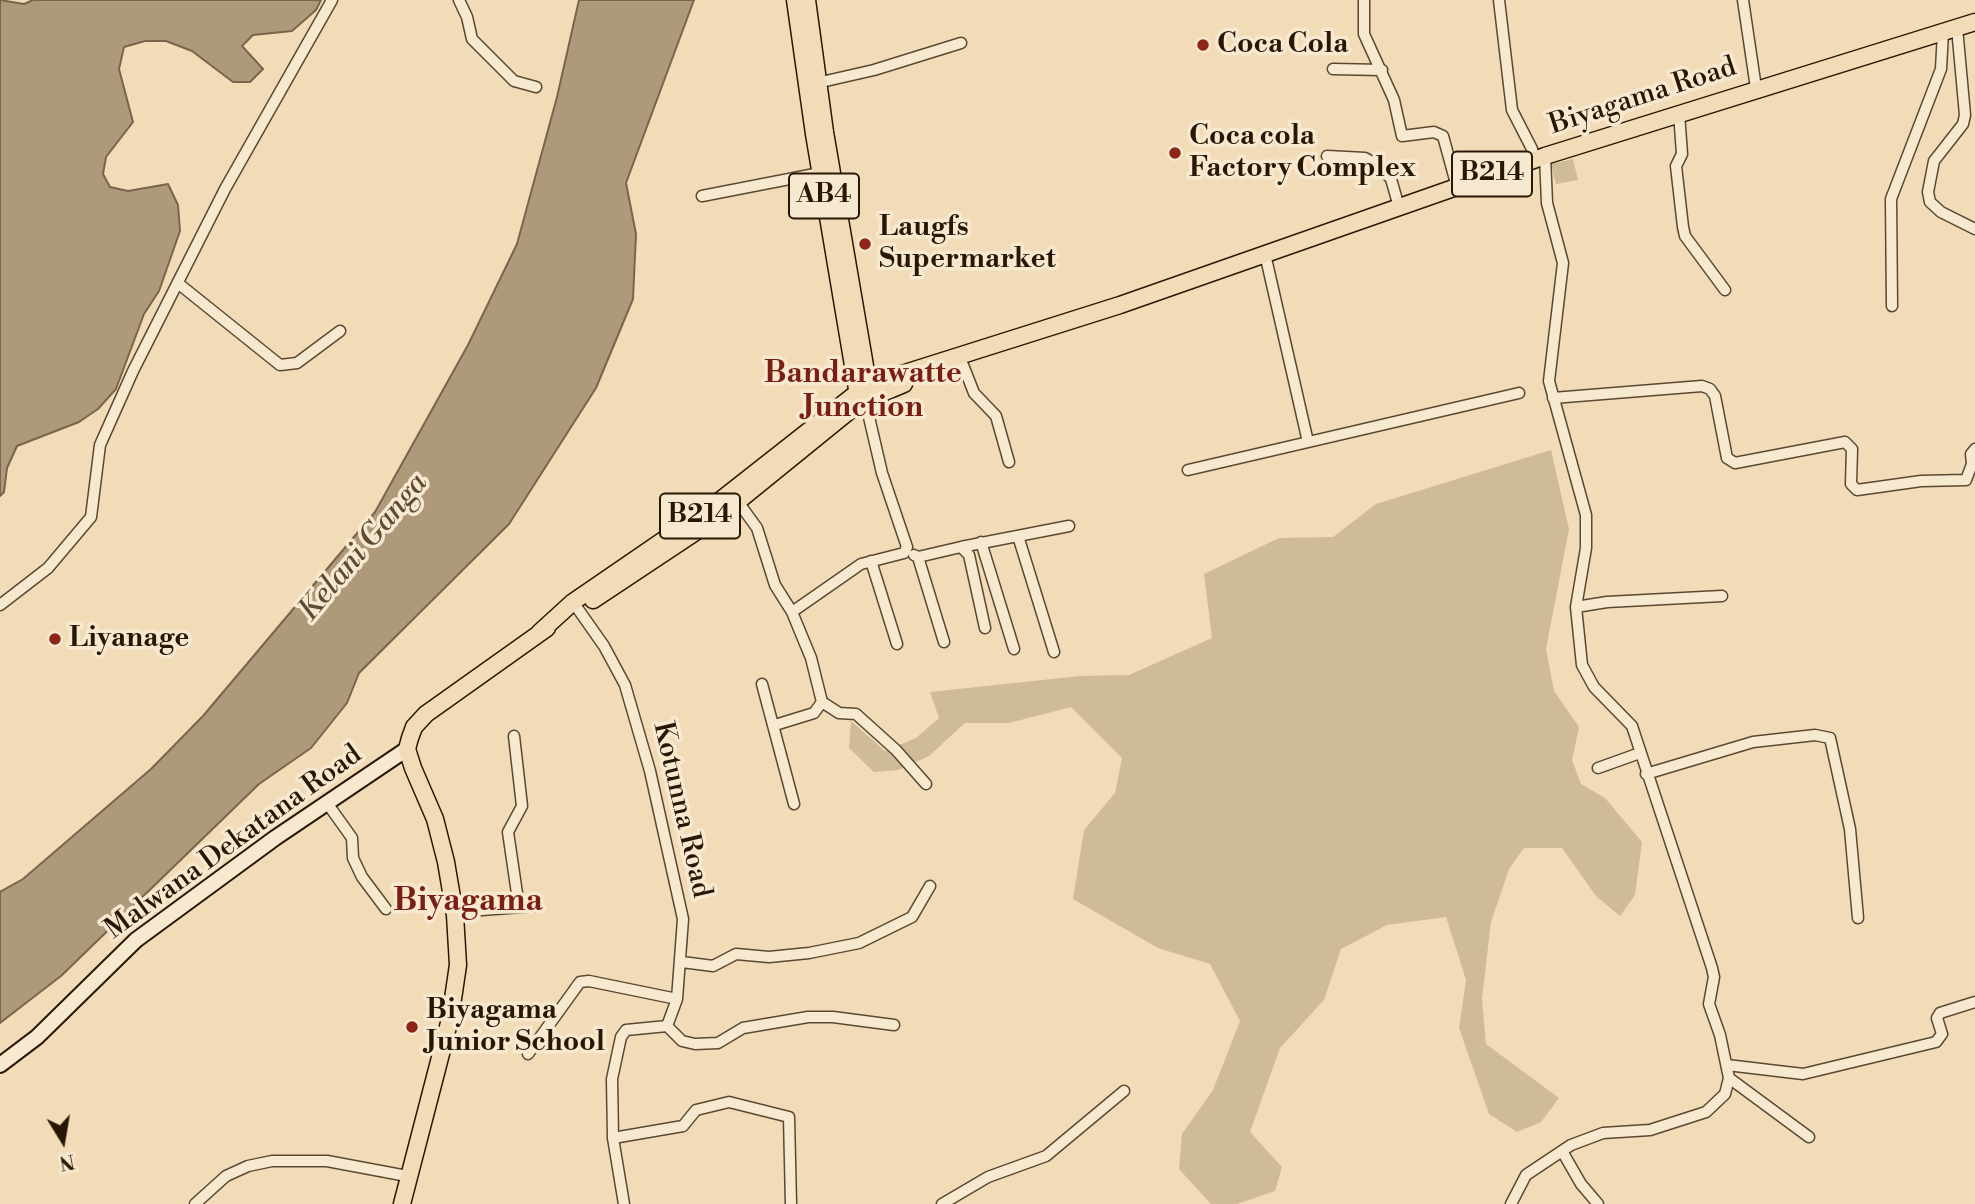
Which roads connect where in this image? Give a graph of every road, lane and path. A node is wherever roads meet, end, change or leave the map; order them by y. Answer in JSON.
{"nodes":[{"id":1,"x":332,"y":0,"type":"edge"},
{"id":2,"x":459,"y":0,"type":"edge"},
{"id":3,"x":795,"y":0,"type":"edge"},
{"id":4,"x":807,"y":0,"type":"edge"},
{"id":5,"x":1499,"y":0,"type":"edge"},
{"id":6,"x":1743,"y":0,"type":"edge"},
{"id":7,"x":1364,"y":1,"type":"edge"},
{"id":8,"x":1975,"y":22,"type":"edge"},
{"id":9,"x":1950,"y":30,"type":"junction"},
{"id":10,"x":961,"y":43,"type":"dead end"},
{"id":11,"x":1333,"y":69,"type":"dead end"},
{"id":12,"x":1382,"y":70,"type":"junction"},
{"id":13,"x":817,"y":83,"type":"junction"},
{"id":14,"x":536,"y":87,"type":"dead end"},
{"id":15,"x":1756,"y":88,"type":"junction"},
{"id":16,"x":1679,"y":113,"type":"junction"},
{"id":17,"x":1327,"y":156,"type":"dead end"},
{"id":18,"x":1539,"y":158,"type":"junction"},
{"id":19,"x":826,"y":172,"type":"junction"},
{"id":20,"x":1457,"y":187,"type":"junction"},
{"id":21,"x":702,"y":196,"type":"dead end"},
{"id":22,"x":1399,"y":207,"type":"junction"},
{"id":23,"x":1975,"y":229,"type":"edge"},
{"id":24,"x":1265,"y":254,"type":"junction"},
{"id":25,"x":179,"y":284,"type":"junction"},
{"id":26,"x":1725,"y":290,"type":"dead end"},
{"id":27,"x":1892,"y":306,"type":"dead end"},
{"id":28,"x":340,"y":331,"type":"dead end"},
{"id":29,"x":1013,"y":341,"type":"junction"},
{"id":30,"x":963,"y":365,"type":"junction"},
{"id":31,"x":1519,"y":393,"type":"dead end"},
{"id":32,"x":864,"y":395,"type":"junction"},
{"id":33,"x":1553,"y":398,"type":"junction"},
{"id":34,"x":1308,"y":442,"type":"junction"},
{"id":35,"x":1975,"y":449,"type":"edge"},
{"id":36,"x":1009,"y":462,"type":"dead end"},
{"id":37,"x":1188,"y":470,"type":"dead end"},
{"id":38,"x":734,"y":497,"type":"junction"},
{"id":39,"x":1069,"y":526,"type":"dead end"},
{"id":40,"x":1018,"y":536,"type":"junction"},
{"id":41,"x":981,"y":542,"type":"junction"},
{"id":42,"x":961,"y":547,"type":"junction"},
{"id":43,"x":905,"y":551,"type":"junction"},
{"id":44,"x":918,"y":557,"type":"junction"},
{"id":45,"x":871,"y":561,"type":"junction"},
{"id":46,"x":1723,"y":596,"type":"dead end"},
{"id":47,"x":0,"y":605,"type":"edge"},
{"id":48,"x":576,"y":606,"type":"junction"},
{"id":49,"x":1576,"y":607,"type":"junction"},
{"id":50,"x":792,"y":612,"type":"junction"},
{"id":51,"x":985,"y":628,"type":"dead end"},
{"id":52,"x":944,"y":642,"type":"dead end"},
{"id":53,"x":897,"y":644,"type":"dead end"},
{"id":54,"x":1014,"y":649,"type":"dead end"},
{"id":55,"x":1054,"y":652,"type":"dead end"},
{"id":56,"x":762,"y":684,"type":"dead end"},
{"id":57,"x":822,"y":702,"type":"junction"},
{"id":58,"x":775,"y":725,"type":"junction"},
{"id":59,"x":514,"y":736,"type":"dead end"},
{"id":60,"x":407,"y":749,"type":"junction"},
{"id":61,"x":1640,"y":753,"type":"junction"},
{"id":62,"x":1598,"y":768,"type":"dead end"},
{"id":63,"x":1646,"y":774,"type":"junction"},
{"id":64,"x":926,"y":784,"type":"dead end"},
{"id":65,"x":327,"y":803,"type":"junction"},
{"id":66,"x":794,"y":804,"type":"dead end"},
{"id":67,"x":930,"y":886,"type":"dead end"},
{"id":68,"x":535,"y":906,"type":"dead end"},
{"id":69,"x":519,"y":907,"type":"junction"},
{"id":70,"x":386,"y":909,"type":"dead end"},
{"id":71,"x":455,"y":912,"type":"junction"},
{"id":72,"x":1857,"y":918,"type":"dead end"},
{"id":73,"x":682,"y":962,"type":"junction"},
{"id":74,"x":677,"y":999,"type":"junction"},
{"id":75,"x":1975,"y":1002,"type":"edge"},
{"id":76,"x":894,"y":1025,"type":"dead end"},
{"id":77,"x":667,"y":1026,"type":"junction"},
{"id":78,"x":528,"y":1054,"type":"dead end"},
{"id":79,"x":0,"y":1065,"type":"edge"},
{"id":80,"x":1727,"y":1065,"type":"junction"},
{"id":81,"x":1729,"y":1078,"type":"junction"},
{"id":82,"x":1124,"y":1091,"type":"dead end"},
{"id":83,"x":1809,"y":1137,"type":"dead end"},
{"id":84,"x":613,"y":1138,"type":"junction"},
{"id":85,"x":1562,"y":1151,"type":"junction"},
{"id":86,"x":407,"y":1176,"type":"junction"},
{"id":87,"x":195,"y":1204,"type":"edge"},
{"id":88,"x":402,"y":1204,"type":"edge"},
{"id":89,"x":624,"y":1204,"type":"edge"},
{"id":90,"x":791,"y":1204,"type":"edge"},
{"id":91,"x":942,"y":1204,"type":"edge"},
{"id":92,"x":1511,"y":1204,"type":"edge"},
{"id":93,"x":1598,"y":1204,"type":"edge"}],
"edges":[{"from":1,"to":25,"type":"street"},
{"from":2,"to":14,"type":"street"},
{"from":3,"to":19,"type":"main road","number":"AB4"},
{"from":4,"to":13,"type":"main road","number":"AB4"},
{"from":5,"to":18,"type":"street"},
{"from":6,"to":15,"type":"street"},
{"from":7,"to":12,"type":"street"},
{"from":8,"to":9,"type":"main road","name":"Biyagama Road","number":"B214"},
{"from":9,"to":15,"type":"main road","name":"Biyagama Road","number":"B214"},
{"from":9,"to":23,"type":"street"},
{"from":9,"to":27,"type":"street"},
{"from":10,"to":13,"type":"street"},
{"from":11,"to":12,"type":"street"},
{"from":12,"to":20,"type":"street"},
{"from":13,"to":19,"type":"main road","number":"AB4"},
{"from":15,"to":16,"type":"main road","name":"Biyagama Road","number":"B214"},
{"from":16,"to":18,"type":"main road","name":"Biyagama Road","number":"B214"},
{"from":16,"to":26,"type":"street"},
{"from":17,"to":22,"type":"street"},
{"from":18,"to":20,"type":"main road","name":"Biyagama Road","number":"B214"},
{"from":18,"to":33,"type":"street"},
{"from":19,"to":21,"type":"street"},
{"from":19,"to":32,"type":"main road","number":"AB4"},
{"from":20,"to":22,"type":"main road","name":"Biyagama Road","number":"B214"},
{"from":22,"to":24,"type":"main road","name":"Biyagama Road","number":"B214"},
{"from":24,"to":29,"type":"main road","name":"Biyagama Road","number":"B214"},
{"from":24,"to":34,"type":"street"},
{"from":25,"to":28,"type":"street"},
{"from":25,"to":47,"type":"street"},
{"from":29,"to":30,"type":"main road","name":"Biyagama Road","number":"B214"},
{"from":29,"to":32,"type":"main road","name":"Biyagama Road","number":"B214"},
{"from":30,"to":32,"type":"main road","name":"Biyagama Road","number":"B214"},
{"from":30,"to":36,"type":"street"},
{"from":31,"to":34,"type":"street"},
{"from":32,"to":38,"type":"main road","number":"B214"},
{"from":32,"to":43,"type":"street"},
{"from":33,"to":35,"type":"street"},
{"from":33,"to":49,"type":"street"},
{"from":34,"to":37,"type":"street"},
{"from":38,"to":48,"type":"main road","number":"B214"},
{"from":38,"to":50,"type":"street"},
{"from":39,"to":40,"type":"street"},
{"from":40,"to":41,"type":"street"},
{"from":40,"to":55,"type":"street"},
{"from":41,"to":42,"type":"street"},
{"from":41,"to":54,"type":"street"},
{"from":42,"to":44,"type":"street"},
{"from":42,"to":51,"type":"street"},
{"from":43,"to":44,"type":"street"},
{"from":43,"to":45,"type":"street"},
{"from":44,"to":52,"type":"street"},
{"from":45,"to":50,"type":"street"},
{"from":45,"to":53,"type":"street"},
{"from":46,"to":49,"type":"street"},
{"from":48,"to":60,"type":"main road","number":"B214"},
{"from":48,"to":73,"type":"street","name":"Kotunna Road"},
{"from":49,"to":61,"type":"street"},
{"from":50,"to":57,"type":"street"},
{"from":56,"to":58,"type":"street"},
{"from":57,"to":58,"type":"street"},
{"from":57,"to":64,"type":"street"},
{"from":58,"to":66,"type":"street"},
{"from":59,"to":69,"type":"street"},
{"from":60,"to":65,"type":"main road","name":"Malwana Dekatana Road"},
{"from":60,"to":71,"type":"main road"},
{"from":61,"to":62,"type":"street"},
{"from":61,"to":63,"type":"street"},
{"from":63,"to":72,"type":"street"},
{"from":63,"to":80,"type":"street"},
{"from":65,"to":70,"type":"street"},
{"from":65,"to":79,"type":"main road","name":"Malwana Dekatana Road"},
{"from":67,"to":73,"type":"street"},
{"from":68,"to":69,"type":"street"},
{"from":69,"to":71,"type":"street"},
{"from":71,"to":86,"type":"main road"},
{"from":73,"to":74,"type":"street","name":"Kotunna Road"},
{"from":74,"to":77,"type":"street","name":"Kotunna Road"},
{"from":74,"to":78,"type":"street"},
{"from":75,"to":80,"type":"street"},
{"from":76,"to":77,"type":"street"},
{"from":77,"to":84,"type":"street"},
{"from":80,"to":81,"type":"street"},
{"from":81,"to":83,"type":"street"},
{"from":81,"to":85,"type":"street"},
{"from":82,"to":91,"type":"street"},
{"from":84,"to":89,"type":"street"},
{"from":84,"to":90,"type":"street"},
{"from":85,"to":92,"type":"street"},
{"from":85,"to":93,"type":"street"},
{"from":86,"to":87,"type":"street"},
{"from":86,"to":88,"type":"main road"}]}
